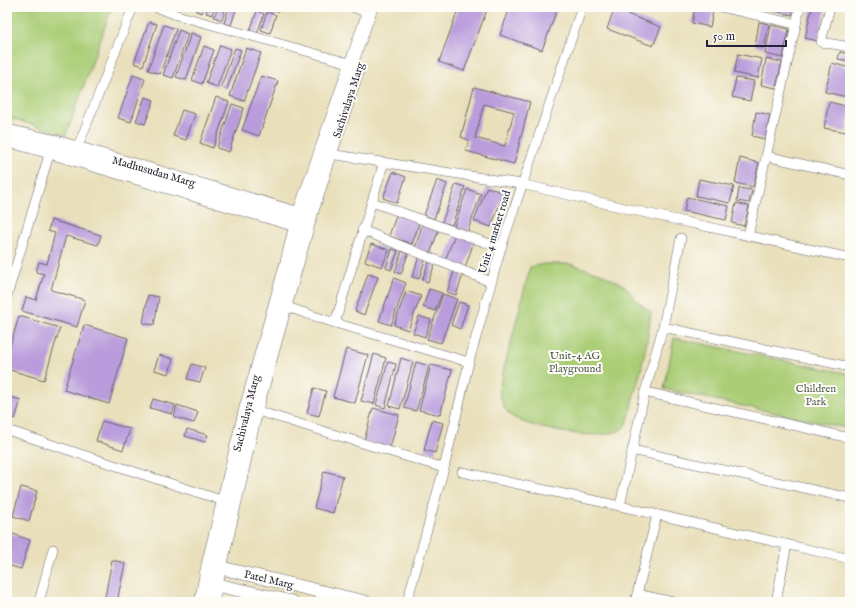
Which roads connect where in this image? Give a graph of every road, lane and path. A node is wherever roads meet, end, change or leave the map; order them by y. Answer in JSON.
{"nodes":[{"id":1,"x":133,"y":7,"type":"edge"},
{"id":2,"x":155,"y":7,"type":"edge"},
{"id":3,"x":352,"y":7,"type":"edge"},
{"id":4,"x":582,"y":7,"type":"edge"},
{"id":5,"x":721,"y":7,"type":"edge"},
{"id":6,"x":800,"y":7,"type":"edge"},
{"id":7,"x":830,"y":7,"type":"edge"},
{"id":8,"x":373,"y":9,"type":"edge"},
{"id":9,"x":796,"y":24,"type":"junction"},
{"id":10,"x":850,"y":47,"type":"edge"},
{"id":11,"x":355,"y":65,"type":"junction"},
{"id":12,"x":7,"y":131,"type":"edge"},
{"id":13,"x":7,"y":140,"type":"edge"},
{"id":14,"x":52,"y":147,"type":"junction"},
{"id":15,"x":77,"y":149,"type":"junction"},
{"id":16,"x":330,"y":154,"type":"junction"},
{"id":17,"x":766,"y":156,"type":"junction"},
{"id":18,"x":384,"y":162,"type":"junction"},
{"id":19,"x":850,"y":176,"type":"edge"},
{"id":20,"x":522,"y":184,"type":"junction"},
{"id":21,"x":372,"y":202,"type":"junction"},
{"id":22,"x":303,"y":221,"type":"junction"},
{"id":23,"x":362,"y":230,"type":"junction"},
{"id":24,"x":748,"y":236,"type":"junction"},
{"id":25,"x":681,"y":238,"type":"dead end"},
{"id":26,"x":501,"y":248,"type":"junction"},
{"id":27,"x":850,"y":258,"type":"edge"},
{"id":28,"x":491,"y":282,"type":"junction"},
{"id":29,"x":8,"y":285,"type":"edge"},
{"id":30,"x":7,"y":296,"type":"edge"},
{"id":31,"x":280,"y":305,"type":"junction"},
{"id":32,"x":335,"y":323,"type":"junction"},
{"id":33,"x":663,"y":327,"type":"junction"},
{"id":34,"x":469,"y":362,"type":"junction"},
{"id":35,"x":850,"y":367,"type":"edge"},
{"id":36,"x":645,"y":392,"type":"junction"},
{"id":37,"x":251,"y":409,"type":"junction"},
{"id":38,"x":7,"y":430,"type":"edge"},
{"id":39,"x":850,"y":438,"type":"edge"},
{"id":40,"x":632,"y":450,"type":"junction"},
{"id":41,"x":444,"y":468,"type":"junction"},
{"id":42,"x":462,"y":472,"type":"dead end"},
{"id":43,"x":850,"y":498,"type":"edge"},
{"id":44,"x":224,"y":501,"type":"junction"},
{"id":45,"x":620,"y":506,"type":"junction"},
{"id":46,"x":657,"y":515,"type":"junction"},
{"id":47,"x":787,"y":544,"type":"junction"},
{"id":48,"x":53,"y":549,"type":"dead end"},
{"id":49,"x":850,"y":559,"type":"edge"},
{"id":50,"x":214,"y":566,"type":"junction"},
{"id":51,"x":210,"y":583,"type":"junction"},
{"id":52,"x":636,"y":598,"type":"edge"},
{"id":53,"x":39,"y":602,"type":"edge"},
{"id":54,"x":201,"y":602,"type":"edge"},
{"id":55,"x":212,"y":602,"type":"edge"},
{"id":56,"x":292,"y":602,"type":"edge"},
{"id":57,"x":365,"y":602,"type":"edge"},
{"id":58,"x":407,"y":602,"type":"edge"},
{"id":59,"x":673,"y":602,"type":"edge"},
{"id":60,"x":776,"y":602,"type":"edge"}],
"edges":[{"from":1,"to":15,"type":"street"},
{"from":2,"to":11,"type":"street"},
{"from":3,"to":8,"type":"street"},
{"from":4,"to":20,"type":"street","name":"Unit 4 market road"},
{"from":5,"to":9,"type":"street"},
{"from":6,"to":9,"type":"street"},
{"from":7,"to":10,"type":"street"},
{"from":8,"to":11,"type":"main road","name":"Sachivalaya Marg"},
{"from":9,"to":17,"type":"street"},
{"from":11,"to":16,"type":"main road","name":"Sachivalaya Marg"},
{"from":11,"to":22,"type":"main road","name":"Sachivalaya Marg"},
{"from":12,"to":14,"type":"main road","name":"Madhusudan Marg"},
{"from":13,"to":14,"type":"main road","name":"Madhusudan Marg"},
{"from":14,"to":15,"type":"main road","name":"Madhusudan Marg"},
{"from":14,"to":22,"type":"main road","name":"Madhusudan Marg"},
{"from":14,"to":29,"type":"street"},
{"from":15,"to":22,"type":"main road","name":"Madhusudan Marg"},
{"from":16,"to":18,"type":"street"},
{"from":16,"to":22,"type":"main road","name":"Sachivalaya Marg"},
{"from":17,"to":19,"type":"street"},
{"from":17,"to":24,"type":"street"},
{"from":18,"to":20,"type":"street"},
{"from":18,"to":21,"type":"street"},
{"from":20,"to":24,"type":"street"},
{"from":20,"to":26,"type":"street","name":"Unit 4 market road"},
{"from":21,"to":23,"type":"street"},
{"from":21,"to":26,"type":"street"},
{"from":22,"to":31,"type":"main road","name":"Sachivalaya Marg"},
{"from":23,"to":28,"type":"street"},
{"from":23,"to":32,"type":"street"},
{"from":24,"to":27,"type":"street"},
{"from":25,"to":33,"type":"street"},
{"from":26,"to":28,"type":"street","name":"Unit 4 market road"},
{"from":28,"to":34,"type":"street","name":"Unit 4 market road"},
{"from":29,"to":30,"type":"street"},
{"from":31,"to":32,"type":"street"},
{"from":31,"to":37,"type":"main road","name":"Sachivalaya Marg"},
{"from":32,"to":34,"type":"street"},
{"from":33,"to":35,"type":"street"},
{"from":33,"to":36,"type":"street"},
{"from":34,"to":41,"type":"street","name":"Unit 4 market road"},
{"from":36,"to":39,"type":"street"},
{"from":36,"to":40,"type":"street"},
{"from":37,"to":41,"type":"street"},
{"from":37,"to":44,"type":"main road","name":"Sachivalaya Marg"},
{"from":37,"to":50,"type":"main road","name":"Sachivalaya Marg"},
{"from":38,"to":44,"type":"street"},
{"from":40,"to":43,"type":"street"},
{"from":40,"to":45,"type":"street"},
{"from":41,"to":58,"type":"street","name":"Unit 4 market road"},
{"from":42,"to":45,"type":"street"},
{"from":44,"to":50,"type":"main road","name":"Sachivalaya Marg"},
{"from":45,"to":46,"type":"street"},
{"from":46,"to":47,"type":"street"},
{"from":46,"to":52,"type":"street"},
{"from":47,"to":49,"type":"street"},
{"from":47,"to":60,"type":"street"},
{"from":48,"to":53,"type":"street"},
{"from":50,"to":51,"type":"main road","name":"Sachivalaya Marg"},
{"from":50,"to":57,"type":"main road","name":"Patel Marg"},
{"from":51,"to":54,"type":"main road","name":"Sachivalaya Marg"},
{"from":51,"to":55,"type":"main road","name":"Sachivalaya Marg"},
{"from":51,"to":56,"type":"main road","name":"Patel Marg"},
{"from":52,"to":59,"type":"street"}]}
